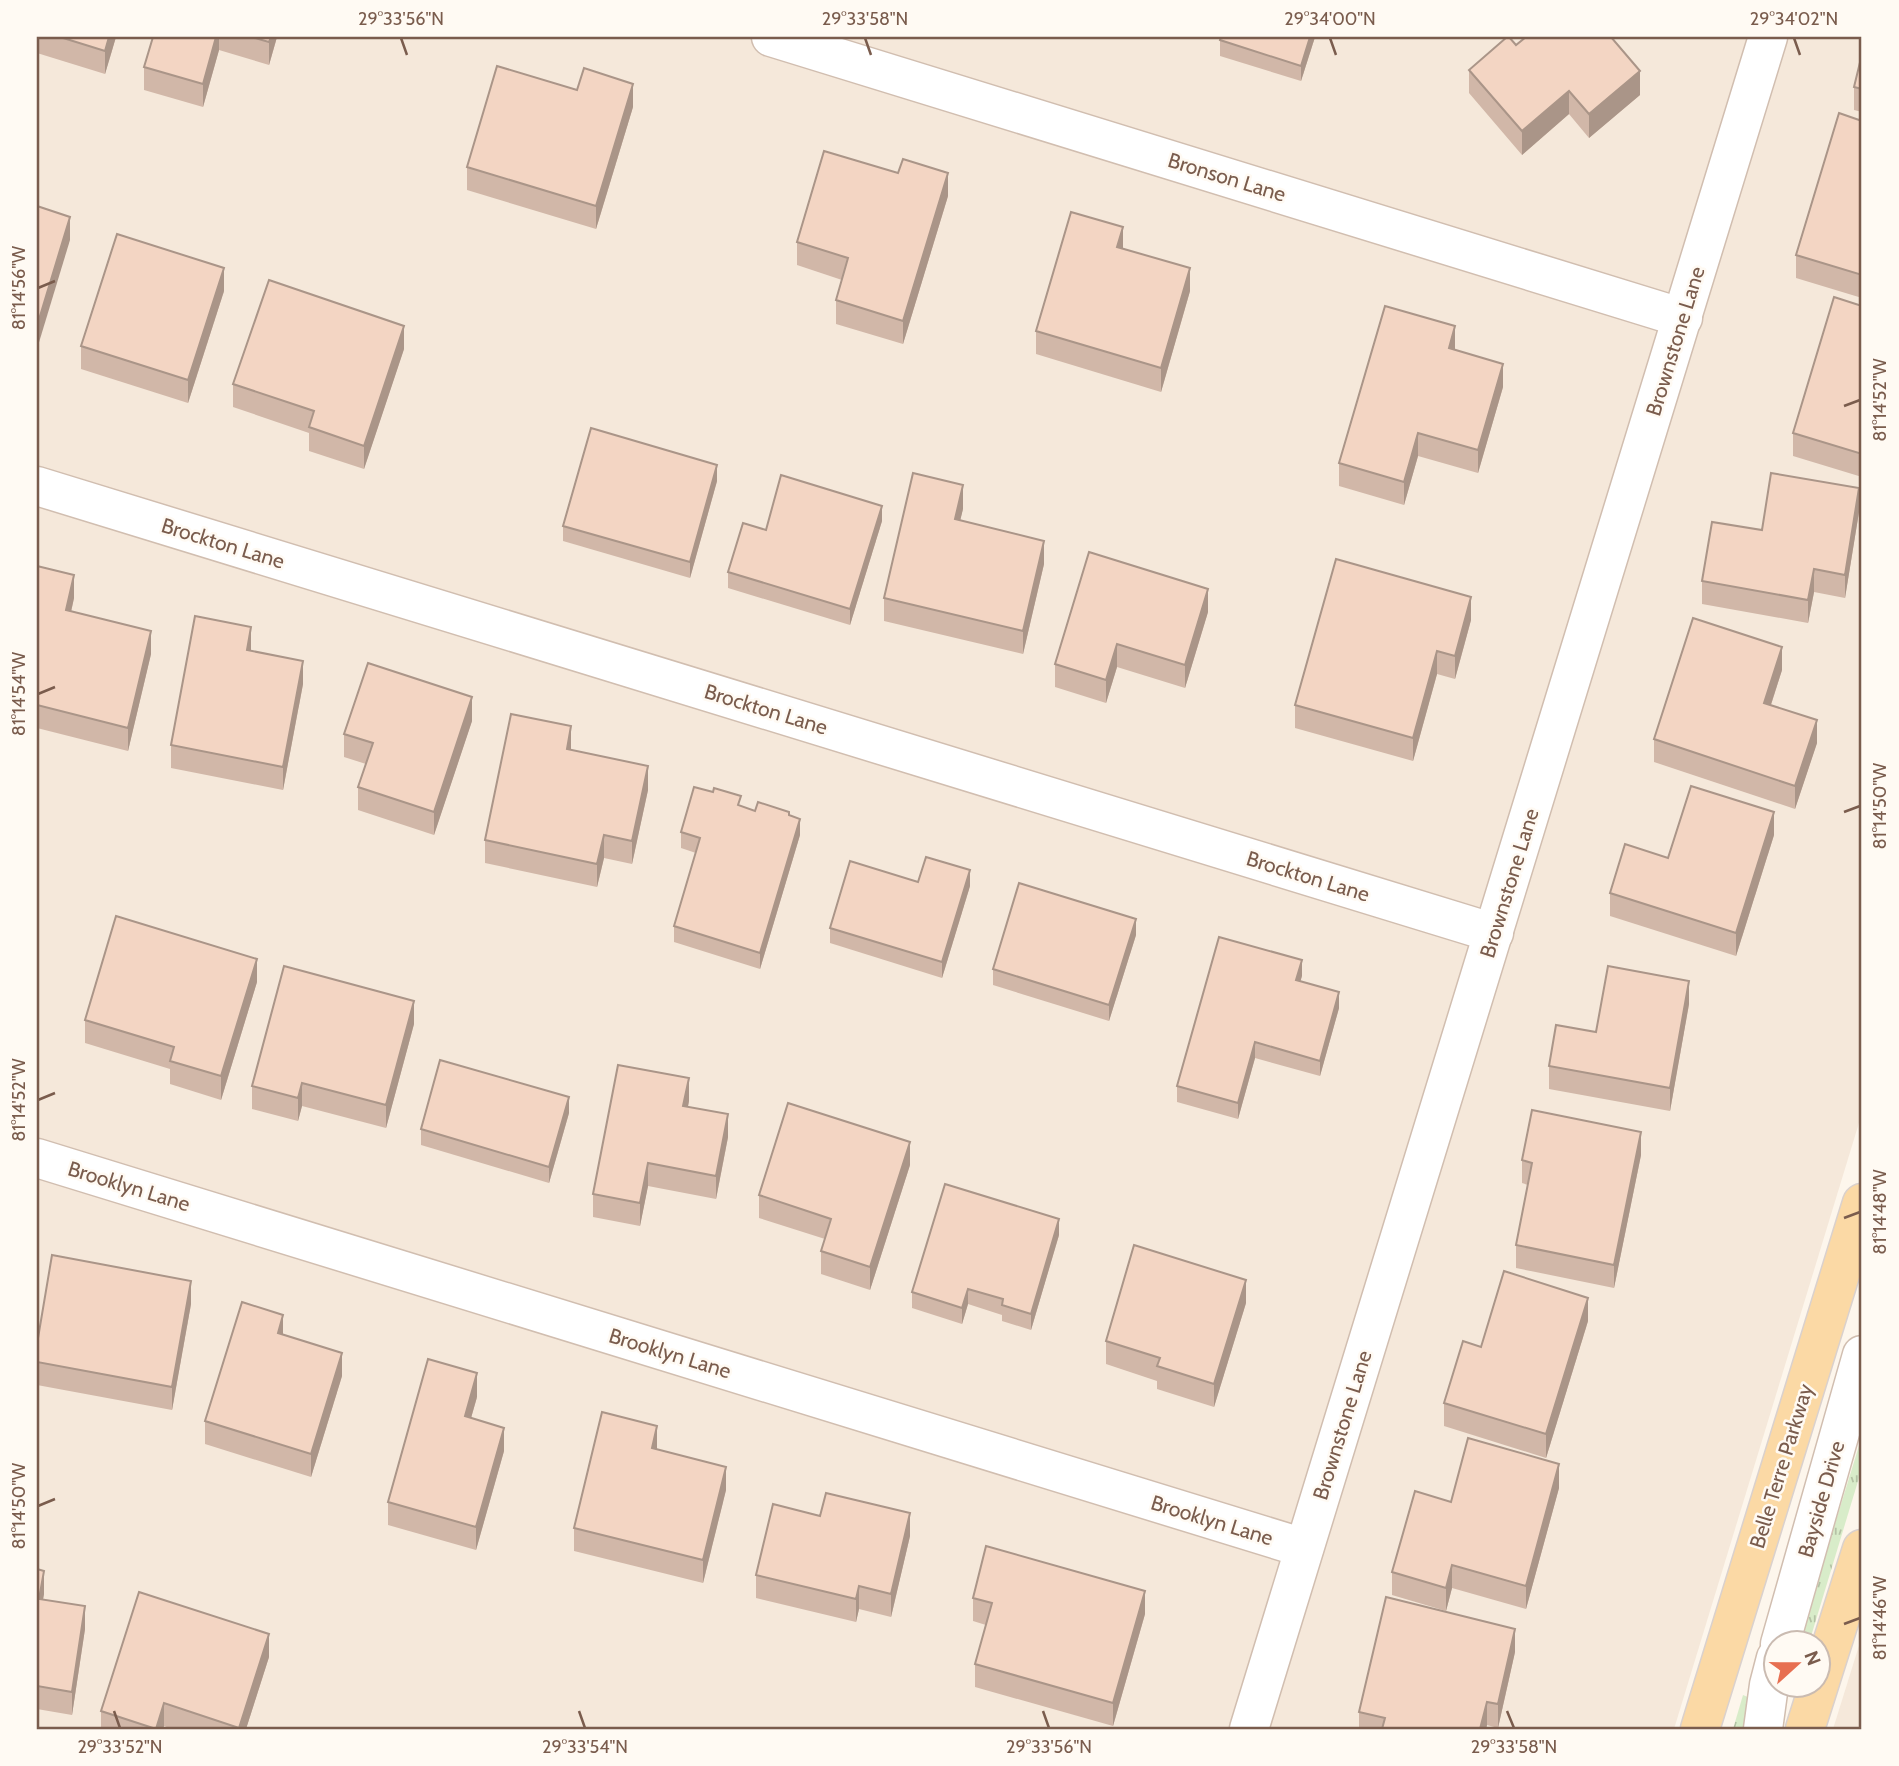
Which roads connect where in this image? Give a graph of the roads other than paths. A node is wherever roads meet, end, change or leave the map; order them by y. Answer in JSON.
{"nodes":[{"id":1,"x":771,"y":37,"type":"edge"},
{"id":2,"x":1768,"y":37,"type":"edge"},
{"id":3,"x":1683,"y":318,"type":"junction"},
{"id":4,"x":37,"y":486,"type":"edge"},
{"id":5,"x":1494,"y":933,"type":"junction"},
{"id":6,"x":37,"y":1158,"type":"edge"},
{"id":7,"x":1862,"y":1203,"type":"edge"},
{"id":8,"x":1862,"y":1355,"type":"edge"},
{"id":9,"x":1304,"y":1548,"type":"junction"},
{"id":10,"x":1862,"y":1549,"type":"edge"},
{"id":11,"x":1784,"y":1630,"type":"edge"},
{"id":12,"x":1767,"y":1700,"type":"edge"},
{"id":13,"x":1249,"y":1729,"type":"edge"},
{"id":14,"x":1700,"y":1729,"type":"edge"},
{"id":15,"x":1763,"y":1729,"type":"edge"},
{"id":16,"x":1805,"y":1729,"type":"edge"}],
"edges":[{"from":1,"to":3,"type":"street","name":"Bronson Lane"},
{"from":2,"to":3,"type":"street","name":"Brownstone Lane"},
{"from":3,"to":5,"type":"street","name":"Brownstone Lane"},
{"from":4,"to":5,"type":"street","name":"Brockton Lane"},
{"from":5,"to":9,"type":"street","name":"Brownstone Lane"},
{"from":6,"to":9,"type":"street","name":"Brooklyn Lane"},
{"from":7,"to":14,"type":"main road","name":"Belle Terre Parkway"},
{"from":8,"to":11,"type":"street","name":"Bayside Drive"},
{"from":9,"to":13,"type":"street","name":"Brownstone Lane"},
{"from":10,"to":16,"type":"main road"},
{"from":12,"to":15,"type":"street"}]}
